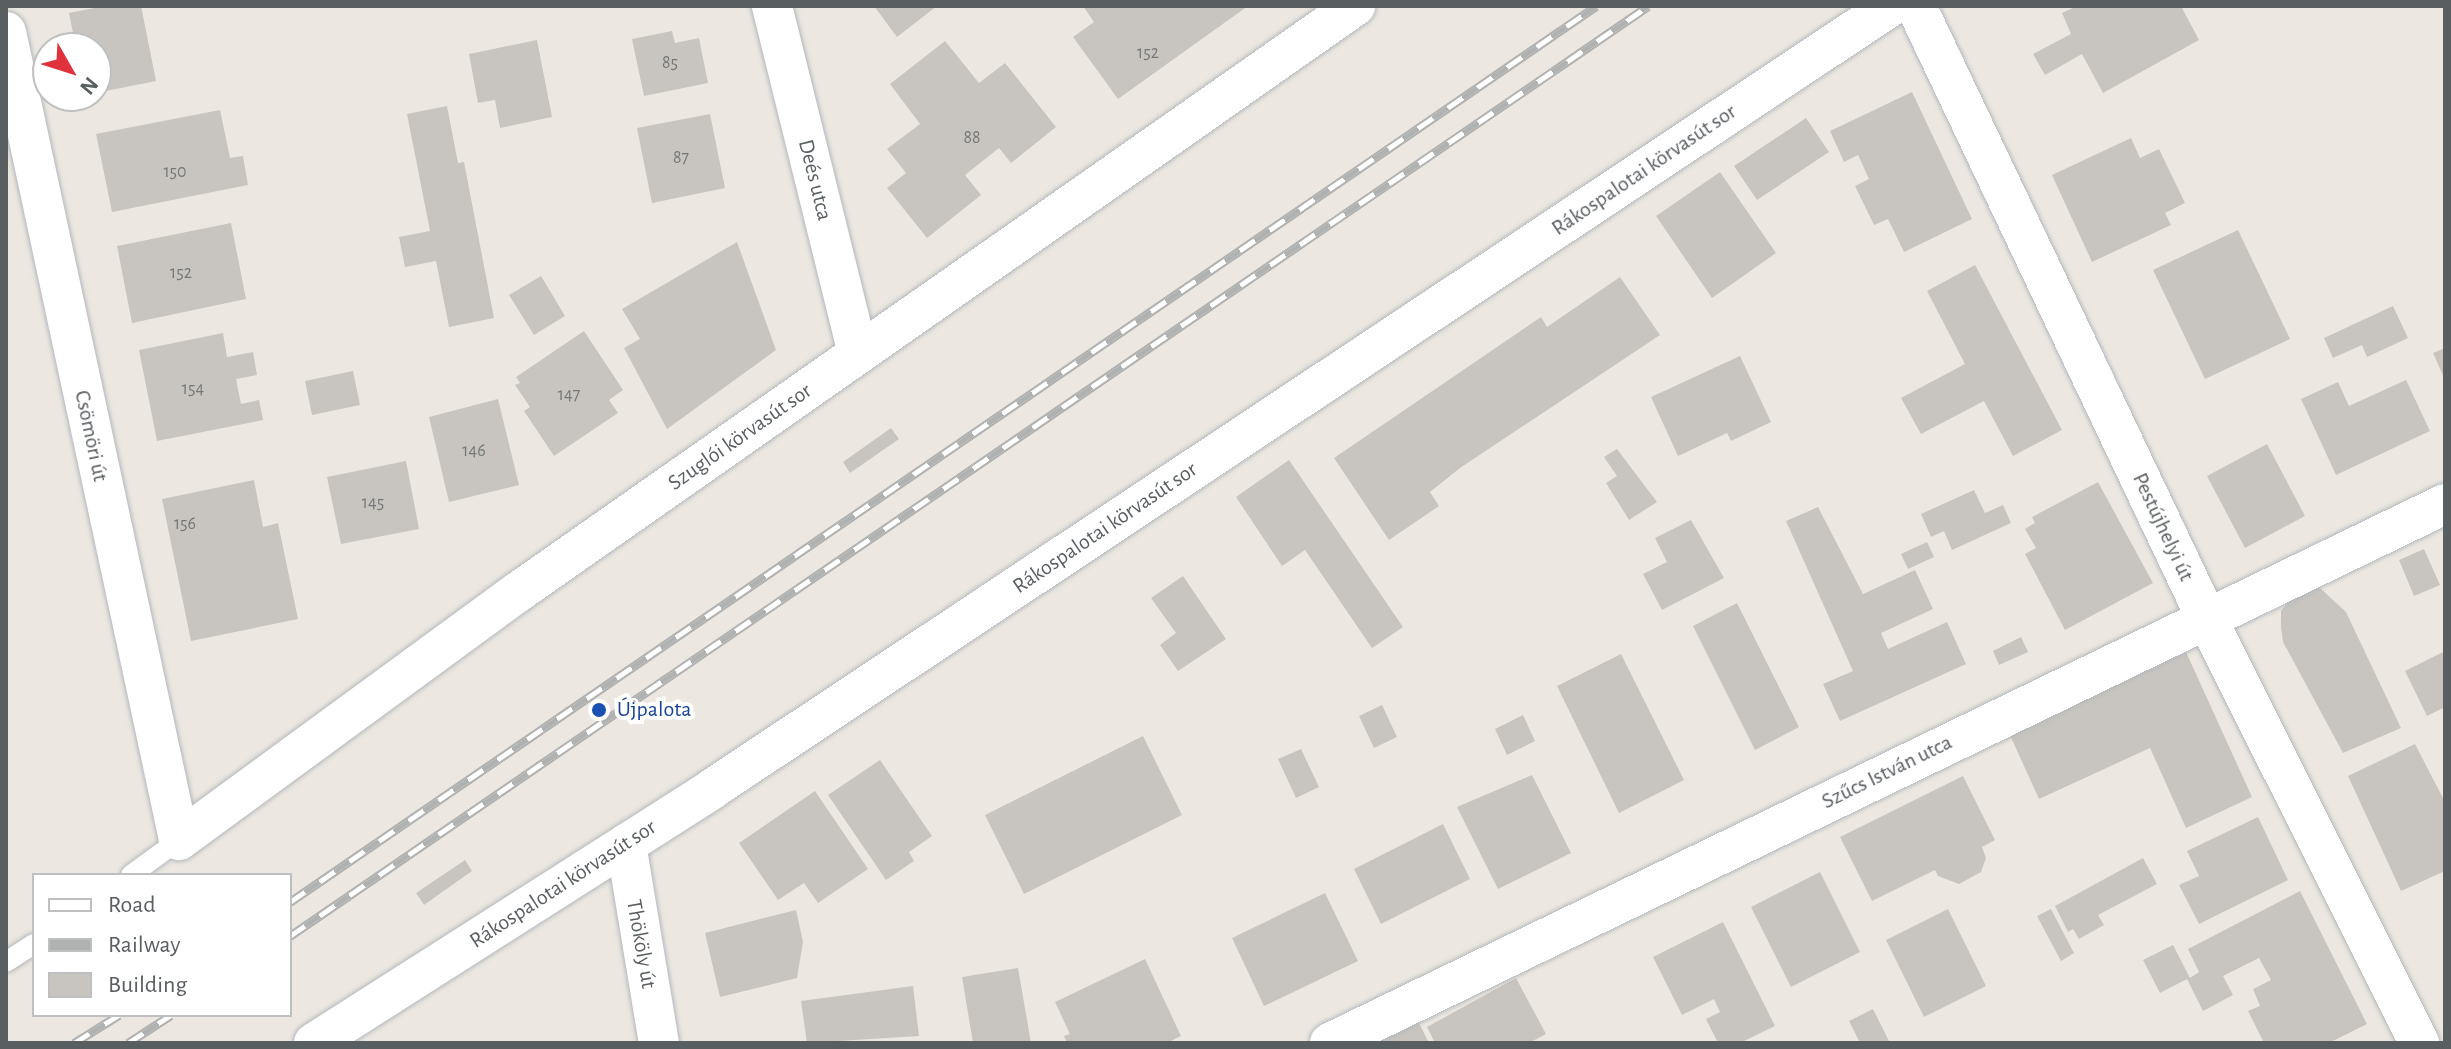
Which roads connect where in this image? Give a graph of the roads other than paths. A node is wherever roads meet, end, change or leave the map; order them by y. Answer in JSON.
{"nodes":[{"id":1,"x":772,"y":6,"type":"edge"},
{"id":2,"x":1355,"y":6,"type":"edge"},
{"id":3,"x":1891,"y":6,"type":"edge"},
{"id":4,"x":1916,"y":6,"type":"edge"},
{"id":5,"x":6,"y":32,"type":"edge"},
{"id":6,"x":858,"y":354,"type":"junction"},
{"id":7,"x":2445,"y":504,"type":"edge"},
{"id":8,"x":2206,"y":617,"type":"junction"},
{"id":9,"x":179,"y":840,"type":"junction"},
{"id":10,"x":626,"y":844,"type":"junction"},
{"id":11,"x":134,"y":873,"type":"edge"},
{"id":12,"x":32,"y":945,"type":"edge"},
{"id":13,"x":6,"y":962,"type":"edge"},
{"id":14,"x":314,"y":1043,"type":"edge"},
{"id":15,"x":659,"y":1043,"type":"edge"},
{"id":16,"x":1330,"y":1043,"type":"edge"},
{"id":17,"x":2419,"y":1043,"type":"edge"}],
"edges":[{"from":1,"to":6,"type":"street","name":"Deés utca"},
{"from":2,"to":6,"type":"street","name":"Szuglói körvasút sor"},
{"from":3,"to":10,"type":"street","name":"Rákospalotai körvasút sor"},
{"from":4,"to":8,"type":"street","name":"Pestújhelyi út"},
{"from":5,"to":9,"type":"street","name":"Csömöri út"},
{"from":6,"to":9,"type":"street","name":"Szuglói körvasút sor"},
{"from":7,"to":8,"type":"street","name":"Szűcs István utca"},
{"from":8,"to":16,"type":"street","name":"Szűcs István utca"},
{"from":8,"to":17,"type":"street","name":"Pestújhelyi út"},
{"from":9,"to":11,"type":"lane","name":"Szuglói körvasút sor"},
{"from":10,"to":14,"type":"street","name":"Rákospalotai körvasút sor"},
{"from":10,"to":15,"type":"street","name":"Thököly út"},
{"from":12,"to":13,"type":"lane"}]}
